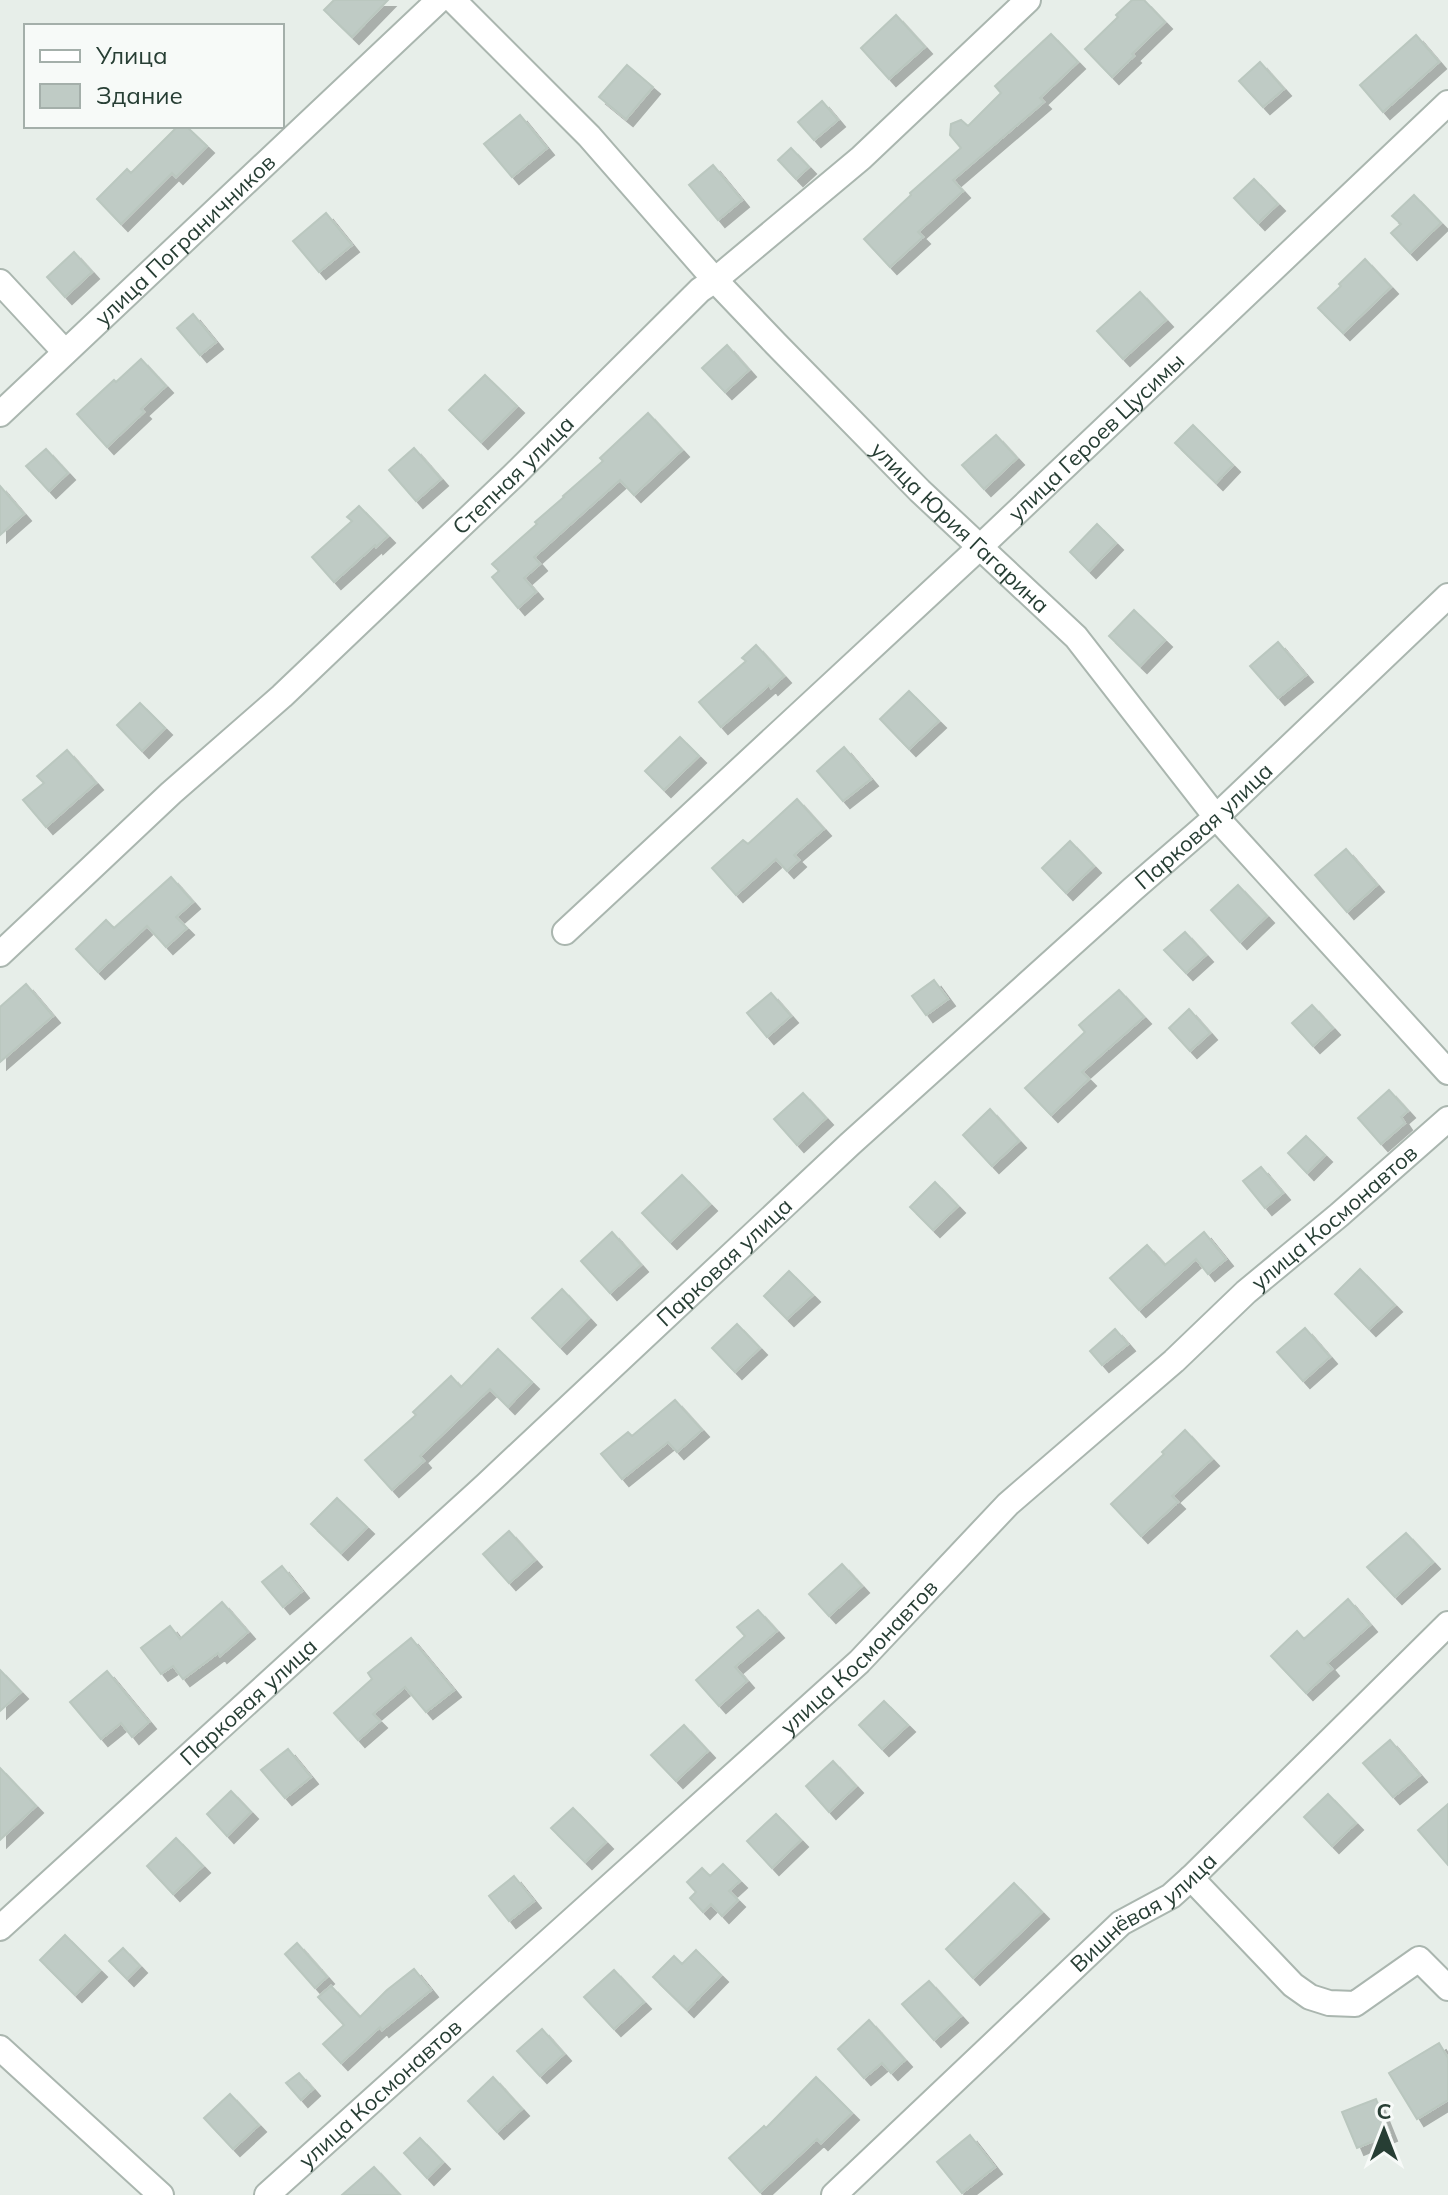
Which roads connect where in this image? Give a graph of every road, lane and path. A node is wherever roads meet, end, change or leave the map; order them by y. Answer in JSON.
{"nodes":[{"id":1,"x":439,"y":0,"type":"edge"},
{"id":2,"x":453,"y":0,"type":"edge"},
{"id":3,"x":1028,"y":0,"type":"edge"},
{"id":4,"x":1448,"y":103,"type":"edge"},
{"id":5,"x":715,"y":280,"type":"junction"},
{"id":6,"x":0,"y":282,"type":"edge"},
{"id":7,"x":65,"y":352,"type":"junction"},
{"id":8,"x":0,"y":414,"type":"edge"},
{"id":9,"x":980,"y":547,"type":"junction"},
{"id":10,"x":1448,"y":596,"type":"edge"},
{"id":11,"x":1216,"y":817,"type":"junction"},
{"id":12,"x":565,"y":932,"type":"dead end"},
{"id":13,"x":0,"y":954,"type":"edge"},
{"id":14,"x":1448,"y":1072,"type":"edge"},
{"id":15,"x":1448,"y":1119,"type":"edge"},
{"id":16,"x":1448,"y":1624,"type":"edge"},
{"id":17,"x":1191,"y":1878,"type":"junction"},
{"id":18,"x":0,"y":1928,"type":"edge"},
{"id":19,"x":1448,"y":1988,"type":"edge"},
{"id":20,"x":0,"y":2048,"type":"edge"},
{"id":21,"x":161,"y":2195,"type":"edge"},
{"id":22,"x":267,"y":2195,"type":"edge"},
{"id":23,"x":834,"y":2195,"type":"edge"}],
"edges":[{"from":1,"to":7,"type":"street","name":"улица Пограничников"},
{"from":2,"to":5,"type":"street","name":"улица Юрия Гагарина"},
{"from":3,"to":5,"type":"street","name":"Степная улица"},
{"from":4,"to":9,"type":"street","name":"улица Героев Цусимы"},
{"from":5,"to":9,"type":"street","name":"улица Юрия Гагарина"},
{"from":5,"to":13,"type":"street","name":"Степная улица"},
{"from":6,"to":7,"type":"street"},
{"from":7,"to":8,"type":"street","name":"улица Пограничников"},
{"from":9,"to":11,"type":"street","name":"улица Юрия Гагарина"},
{"from":9,"to":12,"type":"street","name":"улица Героев Цусимы"},
{"from":10,"to":11,"type":"street","name":"Парковая улица"},
{"from":11,"to":14,"type":"street","name":"улица Юрия Гагарина"},
{"from":11,"to":18,"type":"street","name":"Парковая улица"},
{"from":15,"to":22,"type":"street","name":"улица Космонавтов"},
{"from":16,"to":17,"type":"street","name":"Вишнёвая улица"},
{"from":17,"to":19,"type":"street"},
{"from":17,"to":23,"type":"street","name":"Вишнёвая улица"},
{"from":20,"to":21,"type":"street"}]}
